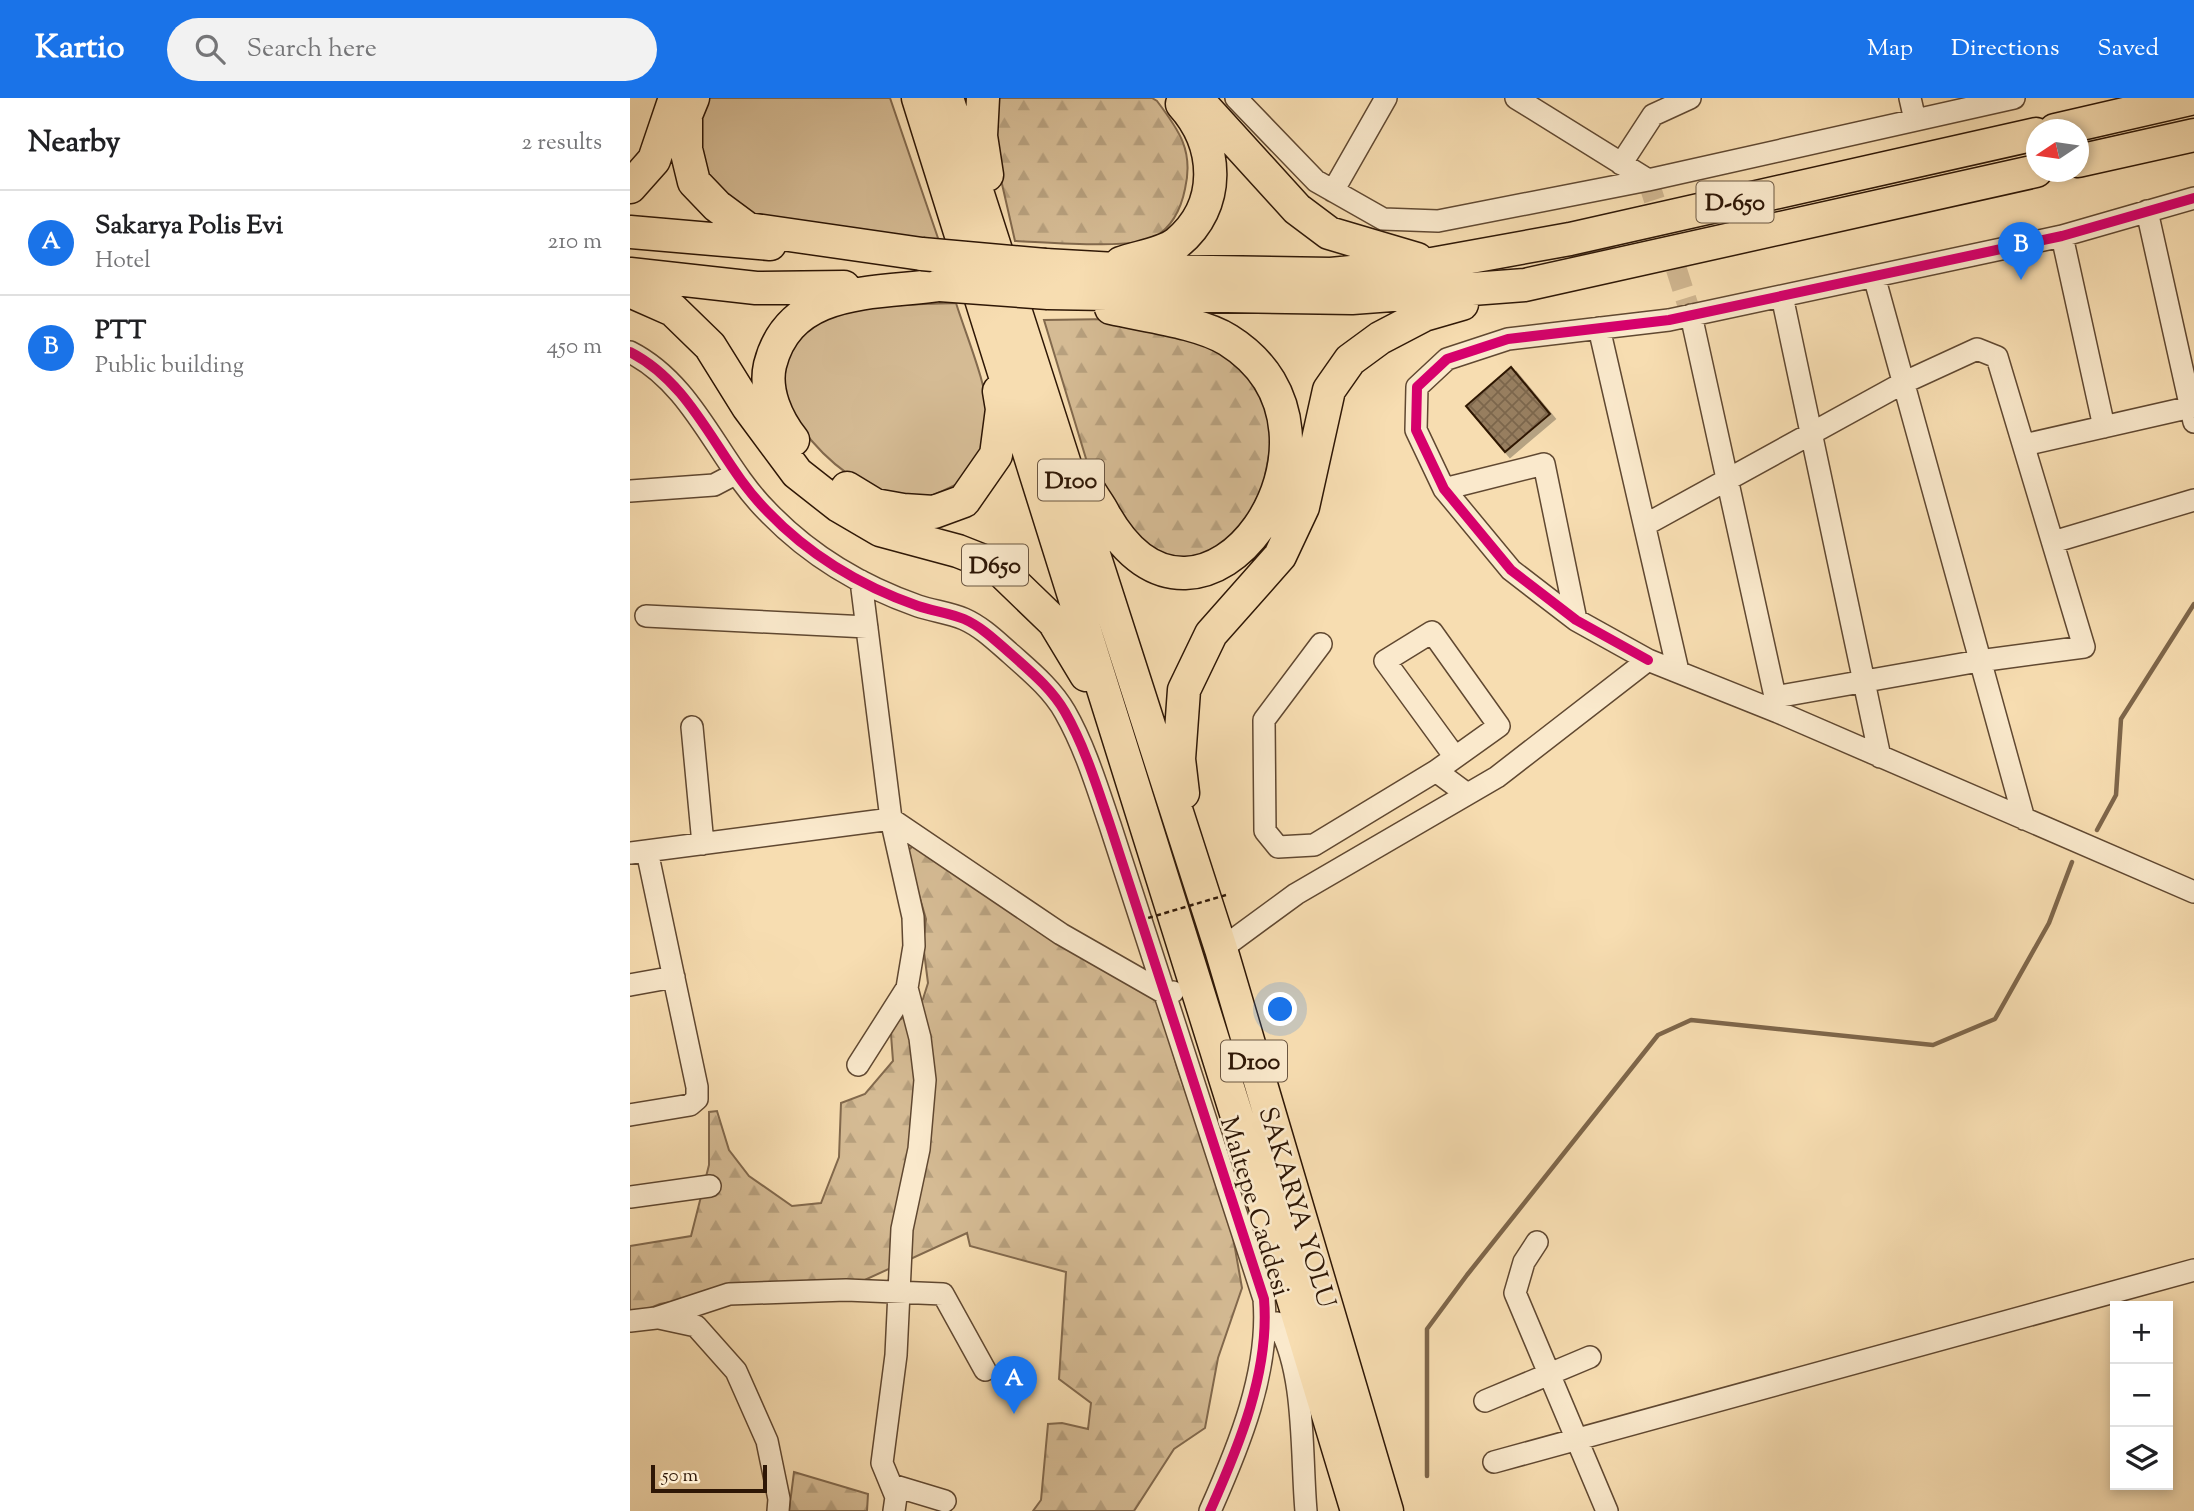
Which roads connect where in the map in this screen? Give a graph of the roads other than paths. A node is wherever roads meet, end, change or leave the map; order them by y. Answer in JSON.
{"nodes":[{"id":1,"x":675,"y":98,"type":"edge"},
{"id":2,"x":693,"y":98,"type":"edge"},
{"id":3,"x":911,"y":98,"type":"edge"},
{"id":4,"x":918,"y":98,"type":"edge"},
{"id":5,"x":947,"y":98,"type":"edge"},
{"id":6,"x":983,"y":98,"type":"edge"},
{"id":7,"x":1177,"y":98,"type":"edge"},
{"id":8,"x":1196,"y":98,"type":"edge"},
{"id":9,"x":1236,"y":98,"type":"edge"},
{"id":10,"x":1386,"y":98,"type":"edge"},
{"id":11,"x":1516,"y":98,"type":"edge"},
{"id":12,"x":1690,"y":98,"type":"edge"},
{"id":13,"x":1910,"y":98,"type":"edge"},
{"id":14,"x":2014,"y":98,"type":"edge"},
{"id":15,"x":2194,"y":98,"type":"edge"},
{"id":16,"x":1915,"y":120,"type":"junction"},
{"id":17,"x":2089,"y":122,"type":"edge"},
{"id":18,"x":2194,"y":135,"type":"edge"},
{"id":19,"x":931,"y":136,"type":"junction"},
{"id":20,"x":2026,"y":136,"type":"edge"},
{"id":21,"x":2089,"y":159,"type":"edge"},
{"id":22,"x":1621,"y":164,"type":"junction"},
{"id":23,"x":2026,"y":173,"type":"edge"},
{"id":24,"x":1648,"y":180,"type":"junction"},
{"id":25,"x":630,"y":187,"type":"edge"},
{"id":26,"x":1333,"y":191,"type":"junction"},
{"id":27,"x":2194,"y":198,"type":"edge"},
{"id":28,"x":2147,"y":211,"type":"junction"},
{"id":29,"x":630,"y":232,"type":"edge"},
{"id":30,"x":2062,"y":236,"type":"junction"},
{"id":31,"x":922,"y":254,"type":"junction"},
{"id":32,"x":999,"y":256,"type":"junction"},
{"id":33,"x":1432,"y":264,"type":"junction"},
{"id":34,"x":1101,"y":269,"type":"junction"},
{"id":35,"x":630,"y":274,"type":"edge"},
{"id":36,"x":1874,"y":276,"type":"junction"},
{"id":37,"x":1046,"y":279,"type":"junction"},
{"id":38,"x":940,"y":285,"type":"junction"},
{"id":39,"x":1525,"y":285,"type":"junction"},
{"id":40,"x":630,"y":290,"type":"edge"},
{"id":41,"x":1782,"y":296,"type":"junction"},
{"id":42,"x":983,"y":307,"type":"junction"},
{"id":43,"x":1691,"y":315,"type":"junction"},
{"id":44,"x":1599,"y":328,"type":"junction"},
{"id":45,"x":630,"y":352,"type":"edge"},
{"id":46,"x":1032,"y":356,"type":"junction"},
{"id":47,"x":1903,"y":383,"type":"junction"},
{"id":48,"x":2193,"y":414,"type":"edge"},
{"id":49,"x":2104,"y":427,"type":"junction"},
{"id":50,"x":1811,"y":434,"type":"junction"},
{"id":51,"x":2024,"y":445,"type":"junction"},
{"id":52,"x":735,"y":474,"type":"junction"},
{"id":53,"x":1727,"y":480,"type":"junction"},
{"id":54,"x":1444,"y":489,"type":"junction"},
{"id":55,"x":630,"y":491,"type":"edge"},
{"id":56,"x":2194,"y":500,"type":"edge"},
{"id":57,"x":1645,"y":526,"type":"junction"},
{"id":58,"x":2053,"y":542,"type":"junction"},
{"id":59,"x":862,"y":581,"type":"junction"},
{"id":60,"x":646,"y":616,"type":"dead end"},
{"id":61,"x":1576,"y":620,"type":"junction"},
{"id":62,"x":867,"y":627,"type":"junction"},
{"id":63,"x":1321,"y":643,"type":"dead end"},
{"id":64,"x":1648,"y":660,"type":"junction"},
{"id":65,"x":1979,"y":661,"type":"junction"},
{"id":66,"x":1678,"y":671,"type":"junction"},
{"id":67,"x":1864,"y":683,"type":"junction"},
{"id":68,"x":1777,"y":704,"type":"junction"},
{"id":69,"x":692,"y":727,"type":"dead end"},
{"id":70,"x":1455,"y":757,"type":"junction"},
{"id":71,"x":1880,"y":757,"type":"junction"},
{"id":72,"x":1436,"y":771,"type":"junction"},
{"id":73,"x":1468,"y":794,"type":"junction"},
{"id":74,"x":891,"y":819,"type":"junction"},
{"id":75,"x":2024,"y":819,"type":"junction"},
{"id":76,"x":704,"y":844,"type":"junction"},
{"id":77,"x":638,"y":852,"type":"edge"},
{"id":78,"x":1192,"y":864,"type":"junction"},
{"id":79,"x":2194,"y":892,"type":"edge"},
{"id":80,"x":1220,"y":949,"type":"junction"},
{"id":81,"x":674,"y":976,"type":"junction"},
{"id":82,"x":630,"y":985,"type":"edge"},
{"id":83,"x":907,"y":988,"type":"junction"},
{"id":84,"x":1181,"y":990,"type":"junction"},
{"id":85,"x":858,"y":1065,"type":"dead end"},
{"id":86,"x":630,"y":1115,"type":"edge"},
{"id":87,"x":710,"y":1186,"type":"dead end"},
{"id":88,"x":630,"y":1197,"type":"edge"},
{"id":89,"x":1537,"y":1242,"type":"dead end"},
{"id":90,"x":2194,"y":1270,"type":"edge"},
{"id":91,"x":897,"y":1292,"type":"junction"},
{"id":92,"x":656,"y":1318,"type":"junction"},
{"id":93,"x":630,"y":1321,"type":"edge"},
{"id":94,"x":1266,"y":1322,"type":"junction"},
{"id":95,"x":1590,"y":1357,"type":"dead end"},
{"id":96,"x":985,"y":1370,"type":"dead end"},
{"id":97,"x":1549,"y":1375,"type":"junction"},
{"id":98,"x":1485,"y":1401,"type":"dead end"},
{"id":99,"x":1576,"y":1442,"type":"junction"},
{"id":100,"x":1494,"y":1462,"type":"dead end"},
{"id":101,"x":892,"y":1485,"type":"junction"},
{"id":102,"x":945,"y":1501,"type":"dead end"},
{"id":103,"x":1302,"y":1507,"type":"edge"},
{"id":104,"x":778,"y":1511,"type":"edge"},
{"id":105,"x":894,"y":1511,"type":"edge"},
{"id":106,"x":1210,"y":1511,"type":"edge"},
{"id":107,"x":1357,"y":1511,"type":"edge"},
{"id":108,"x":1387,"y":1511,"type":"edge"},
{"id":109,"x":1607,"y":1511,"type":"edge"}],
"edges":[{"from":1,"to":25,"type":"highway"},
{"from":2,"to":31,"type":"highway"},
{"from":3,"to":19,"type":"highway"},
{"from":4,"to":19,"type":"highway","number":"D100"},
{"from":5,"to":32,"type":"highway","number":"D100"},
{"from":6,"to":32,"type":"highway"},
{"from":7,"to":34,"type":"highway"},
{"from":8,"to":33,"type":"highway"},
{"from":9,"to":26,"type":"street"},
{"from":10,"to":26,"type":"street"},
{"from":11,"to":22,"type":"street"},
{"from":12,"to":22,"type":"street"},
{"from":13,"to":16,"type":"street"},
{"from":14,"to":16,"type":"street"},
{"from":15,"to":17,"type":"highway"},
{"from":16,"to":24,"type":"street"},
{"from":18,"to":21,"type":"highway"},
{"from":19,"to":42,"type":"highway","number":"D100"},
{"from":20,"to":33,"type":"highway","number":"D-650"},
{"from":22,"to":24,"type":"street"},
{"from":23,"to":39,"type":"highway","number":"D-650"},
{"from":24,"to":26,"type":"street"},
{"from":27,"to":28,"type":"street"},
{"from":28,"to":30,"type":"street"},
{"from":28,"to":48,"type":"street"},
{"from":29,"to":31,"type":"highway"},
{"from":30,"to":36,"type":"street"},
{"from":30,"to":49,"type":"street"},
{"from":31,"to":37,"type":"highway","bridge":true},
{"from":32,"to":46,"type":"highway","number":"D100"},
{"from":33,"to":34,"type":"highway"},
{"from":34,"to":37,"type":"highway"},
{"from":35,"to":38,"type":"highway"},
{"from":36,"to":41,"type":"street"},
{"from":36,"to":47,"type":"street"},
{"from":37,"to":38,"type":"highway","bridge":true},
{"from":37,"to":39,"type":"highway"},
{"from":37,"to":46,"type":"highway"},
{"from":38,"to":42,"type":"highway"},
{"from":39,"to":78,"type":"highway"},
{"from":40,"to":84,"type":"highway","number":"D650"},
{"from":41,"to":43,"type":"street"},
{"from":41,"to":50,"type":"street"},
{"from":42,"to":84,"type":"highway","number":"D100"},
{"from":43,"to":44,"type":"street"},
{"from":43,"to":53,"type":"street"},
{"from":44,"to":54,"type":"street"},
{"from":44,"to":57,"type":"street"},
{"from":45,"to":52,"type":"street","name":"Maltepe Caddesi"},
{"from":46,"to":78,"type":"highway","number":"D100"},
{"from":47,"to":50,"type":"street"},
{"from":47,"to":51,"type":"street"},
{"from":47,"to":65,"type":"street"},
{"from":48,"to":49,"type":"street"},
{"from":49,"to":51,"type":"street"},
{"from":50,"to":53,"type":"street"},
{"from":50,"to":67,"type":"street"},
{"from":51,"to":58,"type":"street"},
{"from":52,"to":55,"type":"street"},
{"from":52,"to":59,"type":"street","name":"Maltepe Caddesi"},
{"from":53,"to":57,"type":"street"},
{"from":53,"to":68,"type":"street"},
{"from":54,"to":61,"type":"street"},
{"from":54,"to":61,"type":"street"},
{"from":56,"to":58,"type":"street"},
{"from":57,"to":66,"type":"street"},
{"from":58,"to":65,"type":"street"},
{"from":59,"to":62,"type":"street"},
{"from":59,"to":84,"type":"street","name":"Maltepe Caddesi"},
{"from":60,"to":62,"type":"street"},
{"from":61,"to":64,"type":"street"},
{"from":62,"to":74,"type":"street"},
{"from":63,"to":72,"type":"street"},
{"from":64,"to":66,"type":"street"},
{"from":64,"to":73,"type":"street"},
{"from":65,"to":67,"type":"street"},
{"from":65,"to":75,"type":"street"},
{"from":66,"to":68,"type":"street"},
{"from":67,"to":68,"type":"street"},
{"from":67,"to":71,"type":"street"},
{"from":68,"to":71,"type":"street"},
{"from":69,"to":76,"type":"street"},
{"from":70,"to":70,"type":"street"},
{"from":70,"to":72,"type":"street"},
{"from":71,"to":75,"type":"street"},
{"from":72,"to":73,"type":"street"},
{"from":73,"to":80,"type":"street"},
{"from":74,"to":76,"type":"street"},
{"from":74,"to":83,"type":"street"},
{"from":74,"to":84,"type":"street"},
{"from":75,"to":79,"type":"street"},
{"from":76,"to":77,"type":"street"},
{"from":77,"to":81,"type":"street"},
{"from":78,"to":80,"type":"highway","name":"SAKARYA YOLU","number":"D100"},
{"from":80,"to":108,"type":"highway","name":"SAKARYA YOLU","number":"D100"},
{"from":81,"to":82,"type":"street"},
{"from":81,"to":86,"type":"street"},
{"from":83,"to":85,"type":"street"},
{"from":83,"to":91,"type":"street"},
{"from":84,"to":94,"type":"street","name":"Maltepe Caddesi"},
{"from":84,"to":107,"type":"highway","number":"D100"},
{"from":87,"to":88,"type":"street"},
{"from":89,"to":97,"type":"street"},
{"from":90,"to":99,"type":"street"},
{"from":91,"to":92,"type":"street"},
{"from":91,"to":96,"type":"street"},
{"from":91,"to":101,"type":"street"},
{"from":92,"to":93,"type":"street"},
{"from":92,"to":104,"type":"street"},
{"from":94,"to":103,"type":"street"},
{"from":94,"to":106,"type":"street","name":"Maltepe Caddesi"},
{"from":95,"to":97,"type":"street"},
{"from":97,"to":98,"type":"street"},
{"from":97,"to":99,"type":"street"},
{"from":99,"to":100,"type":"street"},
{"from":99,"to":109,"type":"street"},
{"from":101,"to":102,"type":"street"},
{"from":101,"to":105,"type":"street"}]}
